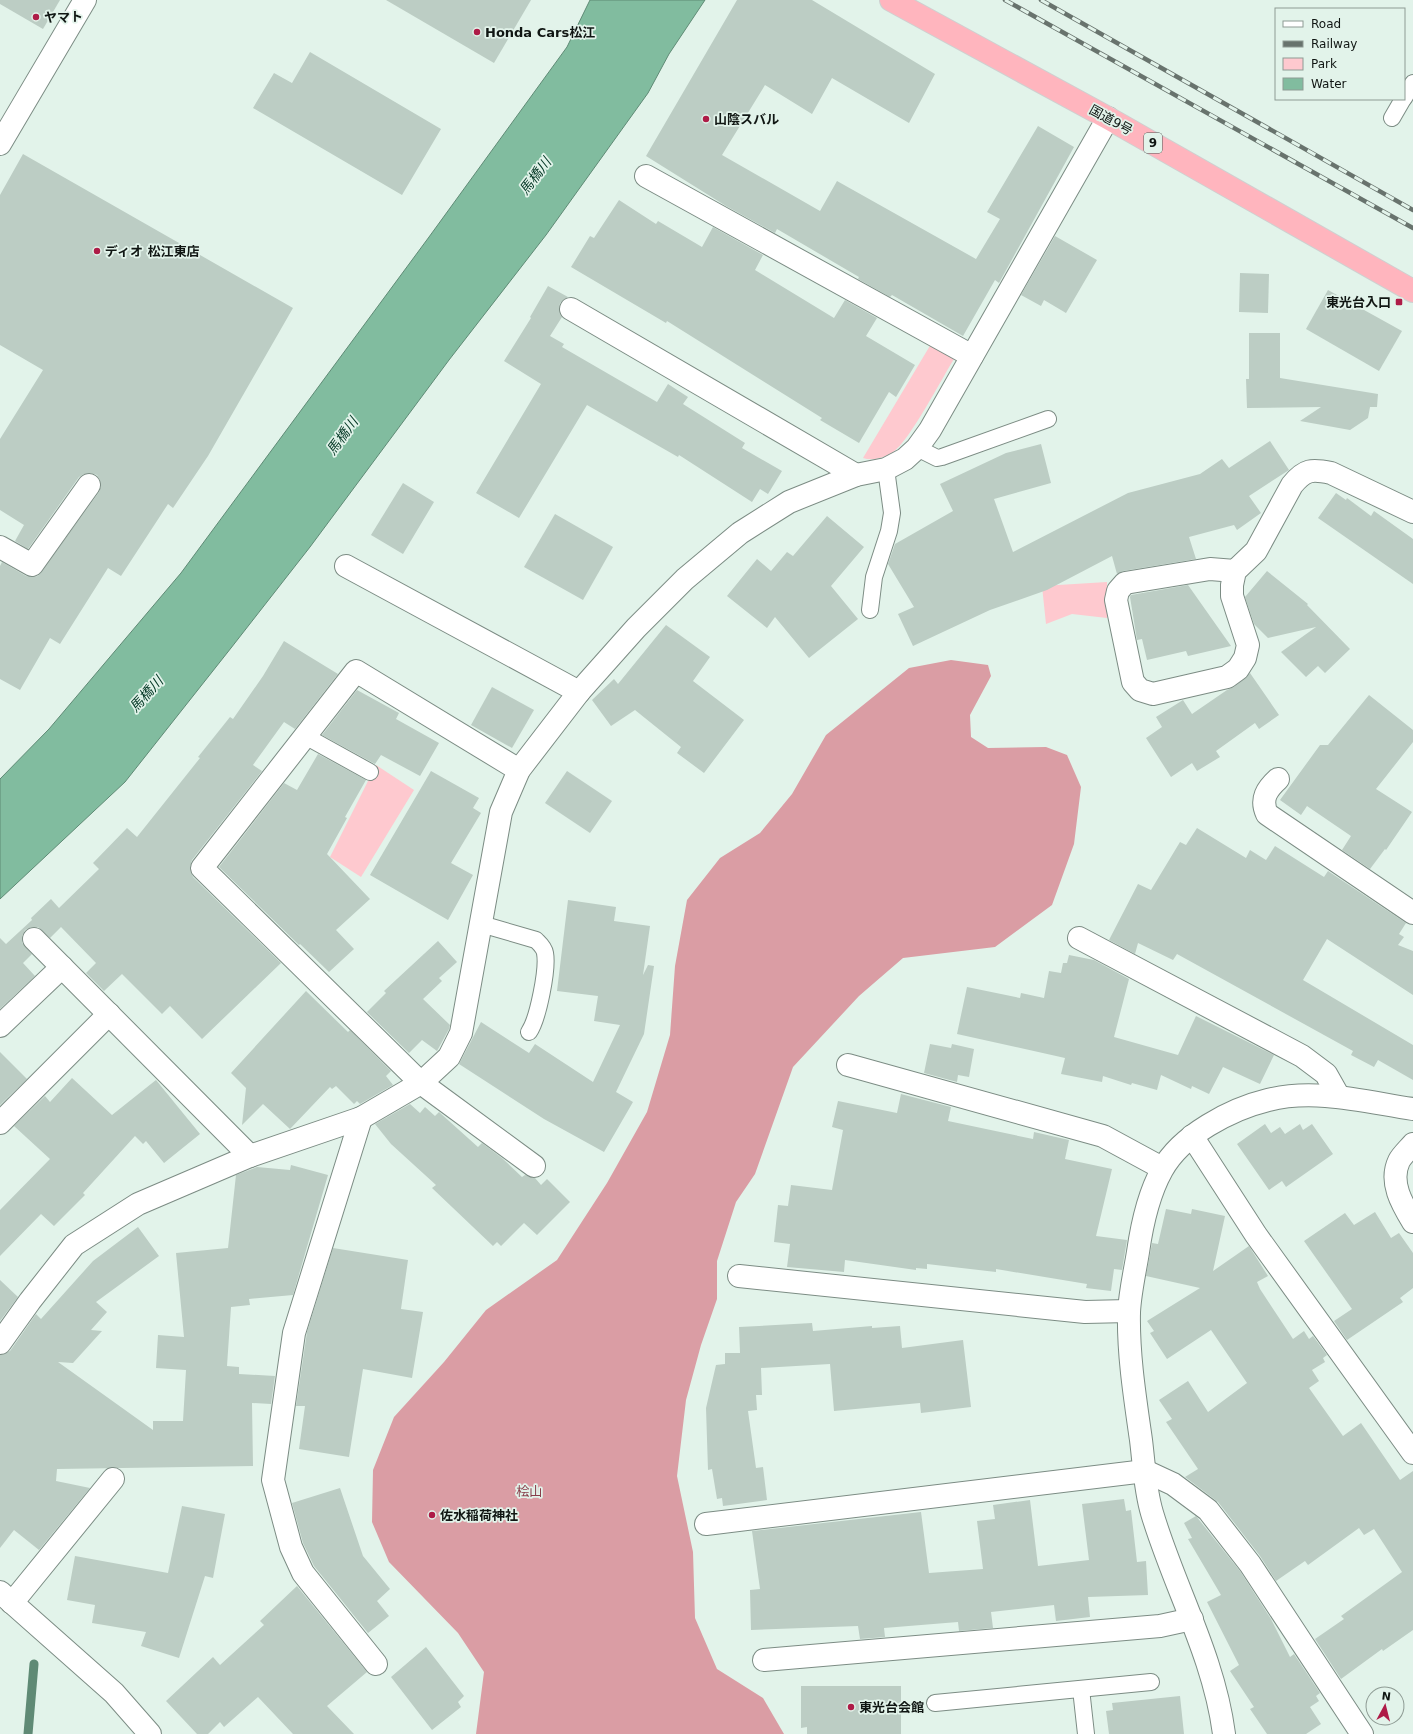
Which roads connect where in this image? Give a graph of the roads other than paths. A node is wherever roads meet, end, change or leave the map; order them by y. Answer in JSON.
{"nodes":[{"id":1,"x":85,"y":0,"type":"edge"},
{"id":2,"x":891,"y":0,"type":"edge"},
{"id":3,"x":1413,"y":83,"type":"edge"},
{"id":4,"x":1405,"y":97,"type":"edge"},
{"id":5,"x":1403,"y":100,"type":"edge"},
{"id":6,"x":1108,"y":118,"type":"junction"},
{"id":7,"x":1392,"y":118,"type":"dead end"},
{"id":8,"x":0,"y":144,"type":"edge"},
{"id":9,"x":646,"y":176,"type":"dead end"},
{"id":10,"x":1413,"y":290,"type":"edge"},
{"id":11,"x":571,"y":309,"type":"dead end"},
{"id":12,"x":972,"y":356,"type":"junction"},
{"id":13,"x":1048,"y":419,"type":"dead end"},
{"id":14,"x":917,"y":448,"type":"junction"},
{"id":15,"x":886,"y":469,"type":"junction"},
{"id":16,"x":856,"y":475,"type":"junction"},
{"id":17,"x":89,"y":485,"type":"dead end"},
{"id":18,"x":1413,"y":512,"type":"edge"},
{"id":19,"x":0,"y":546,"type":"edge"},
{"id":20,"x":346,"y":566,"type":"dead end"},
{"id":21,"x":1235,"y":571,"type":"junction"},
{"id":22,"x":870,"y":610,"type":"dead end"},
{"id":23,"x":579,"y":692,"type":"junction"},
{"id":24,"x":305,"y":736,"type":"junction"},
{"id":25,"x":519,"y":770,"type":"junction"},
{"id":26,"x":370,"y":772,"type":"dead end"},
{"id":27,"x":1278,"y":779,"type":"dead end"},
{"id":28,"x":1413,"y":913,"type":"edge"},
{"id":29,"x":481,"y":924,"type":"junction"},
{"id":30,"x":1079,"y":938,"type":"dead end"},
{"id":31,"x":34,"y":939,"type":"dead end"},
{"id":32,"x":62,"y":967,"type":"junction"},
{"id":33,"x":109,"y":1014,"type":"junction"},
{"id":34,"x":0,"y":1026,"type":"edge"},
{"id":35,"x":528,"y":1032,"type":"dead end"},
{"id":36,"x":848,"y":1064,"type":"dead end"},
{"id":37,"x":421,"y":1083,"type":"junction"},
{"id":38,"x":1339,"y":1097,"type":"junction"},
{"id":39,"x":1413,"y":1109,"type":"edge"},
{"id":40,"x":361,"y":1118,"type":"junction"},
{"id":41,"x":0,"y":1123,"type":"edge"},
{"id":42,"x":1192,"y":1136,"type":"junction"},
{"id":43,"x":1413,"y":1144,"type":"edge"},
{"id":44,"x":250,"y":1156,"type":"junction"},
{"id":45,"x":534,"y":1166,"type":"dead end"},
{"id":46,"x":1162,"y":1168,"type":"junction"},
{"id":47,"x":1413,"y":1222,"type":"edge"},
{"id":48,"x":739,"y":1276,"type":"dead end"},
{"id":49,"x":1129,"y":1311,"type":"junction"},
{"id":50,"x":0,"y":1343,"type":"edge"},
{"id":51,"x":1413,"y":1453,"type":"edge"},
{"id":52,"x":1145,"y":1471,"type":"junction"},
{"id":53,"x":113,"y":1479,"type":"dead end"},
{"id":54,"x":706,"y":1524,"type":"dead end"},
{"id":55,"x":6,"y":1597,"type":"edge"},
{"id":56,"x":1192,"y":1619,"type":"junction"},
{"id":57,"x":764,"y":1660,"type":"dead end"},
{"id":58,"x":376,"y":1664,"type":"dead end"},
{"id":59,"x":1151,"y":1682,"type":"dead end"},
{"id":60,"x":1081,"y":1689,"type":"junction"},
{"id":61,"x":935,"y":1703,"type":"dead end"},
{"id":62,"x":150,"y":1734,"type":"edge"},
{"id":63,"x":1086,"y":1734,"type":"edge"},
{"id":64,"x":1224,"y":1734,"type":"edge"},
{"id":65,"x":1362,"y":1734,"type":"edge"}],
"edges":[{"from":1,"to":8,"type":"street"},
{"from":2,"to":6,"type":"highway","name":"国道9号","number":"9"},
{"from":3,"to":4,"type":"lane"},
{"from":5,"to":7,"type":"lane"},
{"from":6,"to":10,"type":"highway","name":"国道9号","number":"9"},
{"from":6,"to":12,"type":"street"},
{"from":9,"to":12,"type":"street"},
{"from":11,"to":16,"type":"street"},
{"from":12,"to":14,"type":"street"},
{"from":13,"to":14,"type":"lane"},
{"from":14,"to":15,"type":"street"},
{"from":15,"to":16,"type":"street"},
{"from":15,"to":22,"type":"lane"},
{"from":16,"to":23,"type":"street"},
{"from":17,"to":19,"type":"street"},
{"from":18,"to":21,"type":"street"},
{"from":20,"to":23,"type":"street"},
{"from":21,"to":21,"type":"street"},
{"from":23,"to":25,"type":"street"},
{"from":24,"to":25,"type":"street"},
{"from":24,"to":26,"type":"lane"},
{"from":24,"to":37,"type":"street"},
{"from":25,"to":29,"type":"street"},
{"from":27,"to":28,"type":"street"},
{"from":29,"to":35,"type":"lane"},
{"from":29,"to":37,"type":"street"},
{"from":30,"to":38,"type":"street"},
{"from":31,"to":32,"type":"street"},
{"from":32,"to":33,"type":"street"},
{"from":32,"to":34,"type":"street"},
{"from":33,"to":41,"type":"street"},
{"from":33,"to":44,"type":"street"},
{"from":36,"to":46,"type":"street"},
{"from":37,"to":40,"type":"street"},
{"from":37,"to":45,"type":"street"},
{"from":38,"to":39,"type":"street"},
{"from":38,"to":42,"type":"street"},
{"from":40,"to":44,"type":"street"},
{"from":40,"to":58,"type":"street"},
{"from":42,"to":46,"type":"street"},
{"from":42,"to":51,"type":"street"},
{"from":43,"to":47,"type":"street"},
{"from":44,"to":50,"type":"street"},
{"from":46,"to":49,"type":"street"},
{"from":48,"to":49,"type":"street"},
{"from":49,"to":52,"type":"street"},
{"from":52,"to":54,"type":"street"},
{"from":52,"to":56,"type":"street"},
{"from":52,"to":65,"type":"street"},
{"from":53,"to":55,"type":"street"},
{"from":55,"to":62,"type":"street"},
{"from":56,"to":57,"type":"street"},
{"from":56,"to":64,"type":"street"},
{"from":59,"to":60,"type":"lane"},
{"from":60,"to":61,"type":"lane"},
{"from":60,"to":63,"type":"lane"}]}
